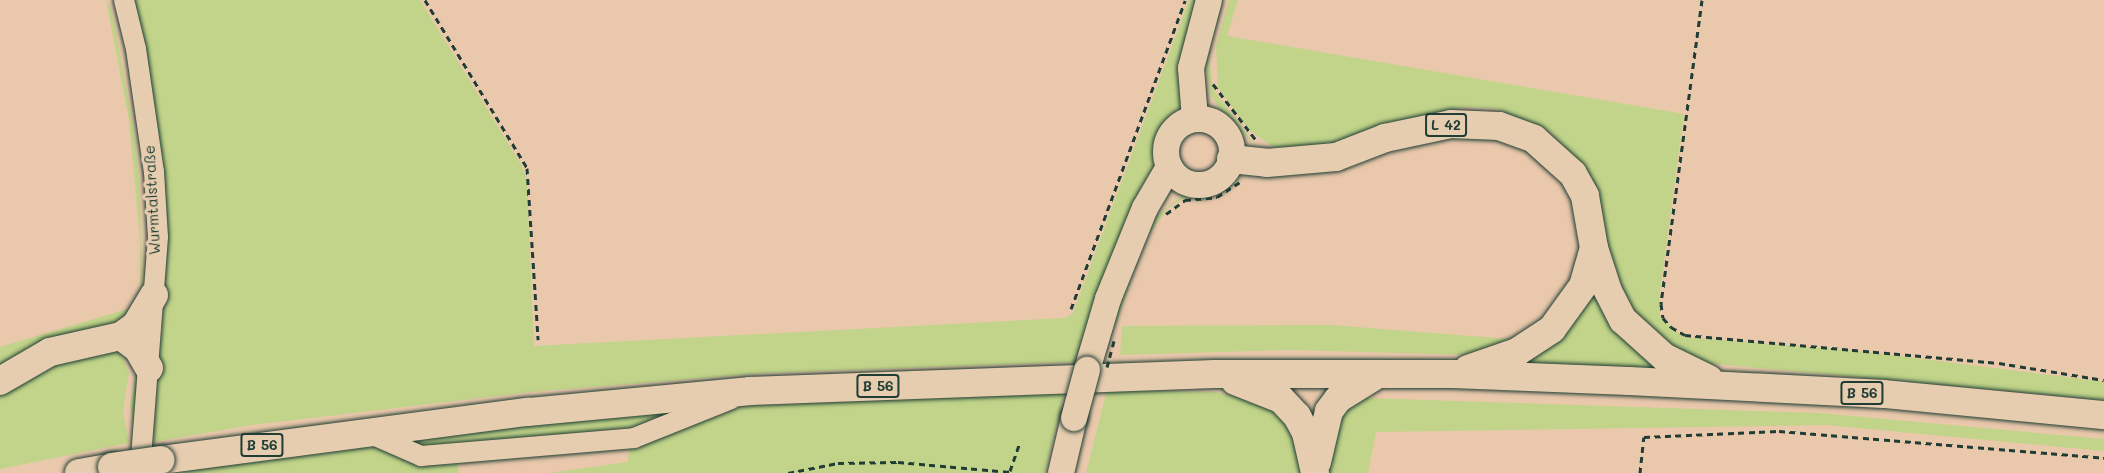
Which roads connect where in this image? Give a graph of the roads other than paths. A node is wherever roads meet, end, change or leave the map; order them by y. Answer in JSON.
{"nodes":[{"id":1,"x":124,"y":0,"type":"edge"},
{"id":2,"x":1209,"y":0,"type":"edge"},
{"id":3,"x":1195,"y":119,"type":"junction"},
{"id":4,"x":1243,"y":160,"type":"junction"},
{"id":5,"x":1177,"y":174,"type":"junction"},
{"id":6,"x":1594,"y":248,"type":"junction"},
{"id":7,"x":154,"y":295,"type":"junction"},
{"id":8,"x":120,"y":336,"type":"junction"},
{"id":9,"x":149,"y":368,"type":"junction"},
{"id":10,"x":1215,"y":374,"type":"junction"},
{"id":11,"x":1378,"y":374,"type":"junction"},
{"id":12,"x":1453,"y":375,"type":"junction"},
{"id":13,"x":0,"y":381,"type":"edge"},
{"id":14,"x":1725,"y":386,"type":"junction"},
{"id":15,"x":2104,"y":415,"type":"edge"},
{"id":16,"x":150,"y":466,"type":"edge"},
{"id":17,"x":79,"y":473,"type":"edge"},
{"id":18,"x":1061,"y":473,"type":"edge"}],
"edges":[{"from":1,"to":7,"type":"street","name":"Wurmtalstraße"},
{"from":2,"to":3,"type":"main road"},
{"from":3,"to":4,"type":"main road"},
{"from":3,"to":5,"type":"main road"},
{"from":4,"to":5,"type":"main road"},
{"from":4,"to":6,"type":"highway","number":"L 42"},
{"from":5,"to":18,"type":"main road","bridge":true},
{"from":6,"to":12,"type":"highway"},
{"from":6,"to":14,"type":"highway"},
{"from":7,"to":8,"type":"highway"},
{"from":7,"to":9,"type":"street","name":"Wurmtalstraße"},
{"from":8,"to":9,"type":"highway"},
{"from":8,"to":13,"type":"highway"},
{"from":9,"to":16,"type":"street","name":"Wurmtalstraße"},
{"from":10,"to":11,"type":"highway","number":"B 56"},
{"from":10,"to":11,"type":"highway","number":"B 56"},
{"from":10,"to":16,"type":"highway","number":"B 56"},
{"from":11,"to":12,"type":"highway","number":"B 56"},
{"from":12,"to":14,"type":"highway","number":"B 56"},
{"from":14,"to":15,"type":"highway","number":"B 56"},
{"from":16,"to":17,"type":"highway","number":"B 56","bridge":true}]}
